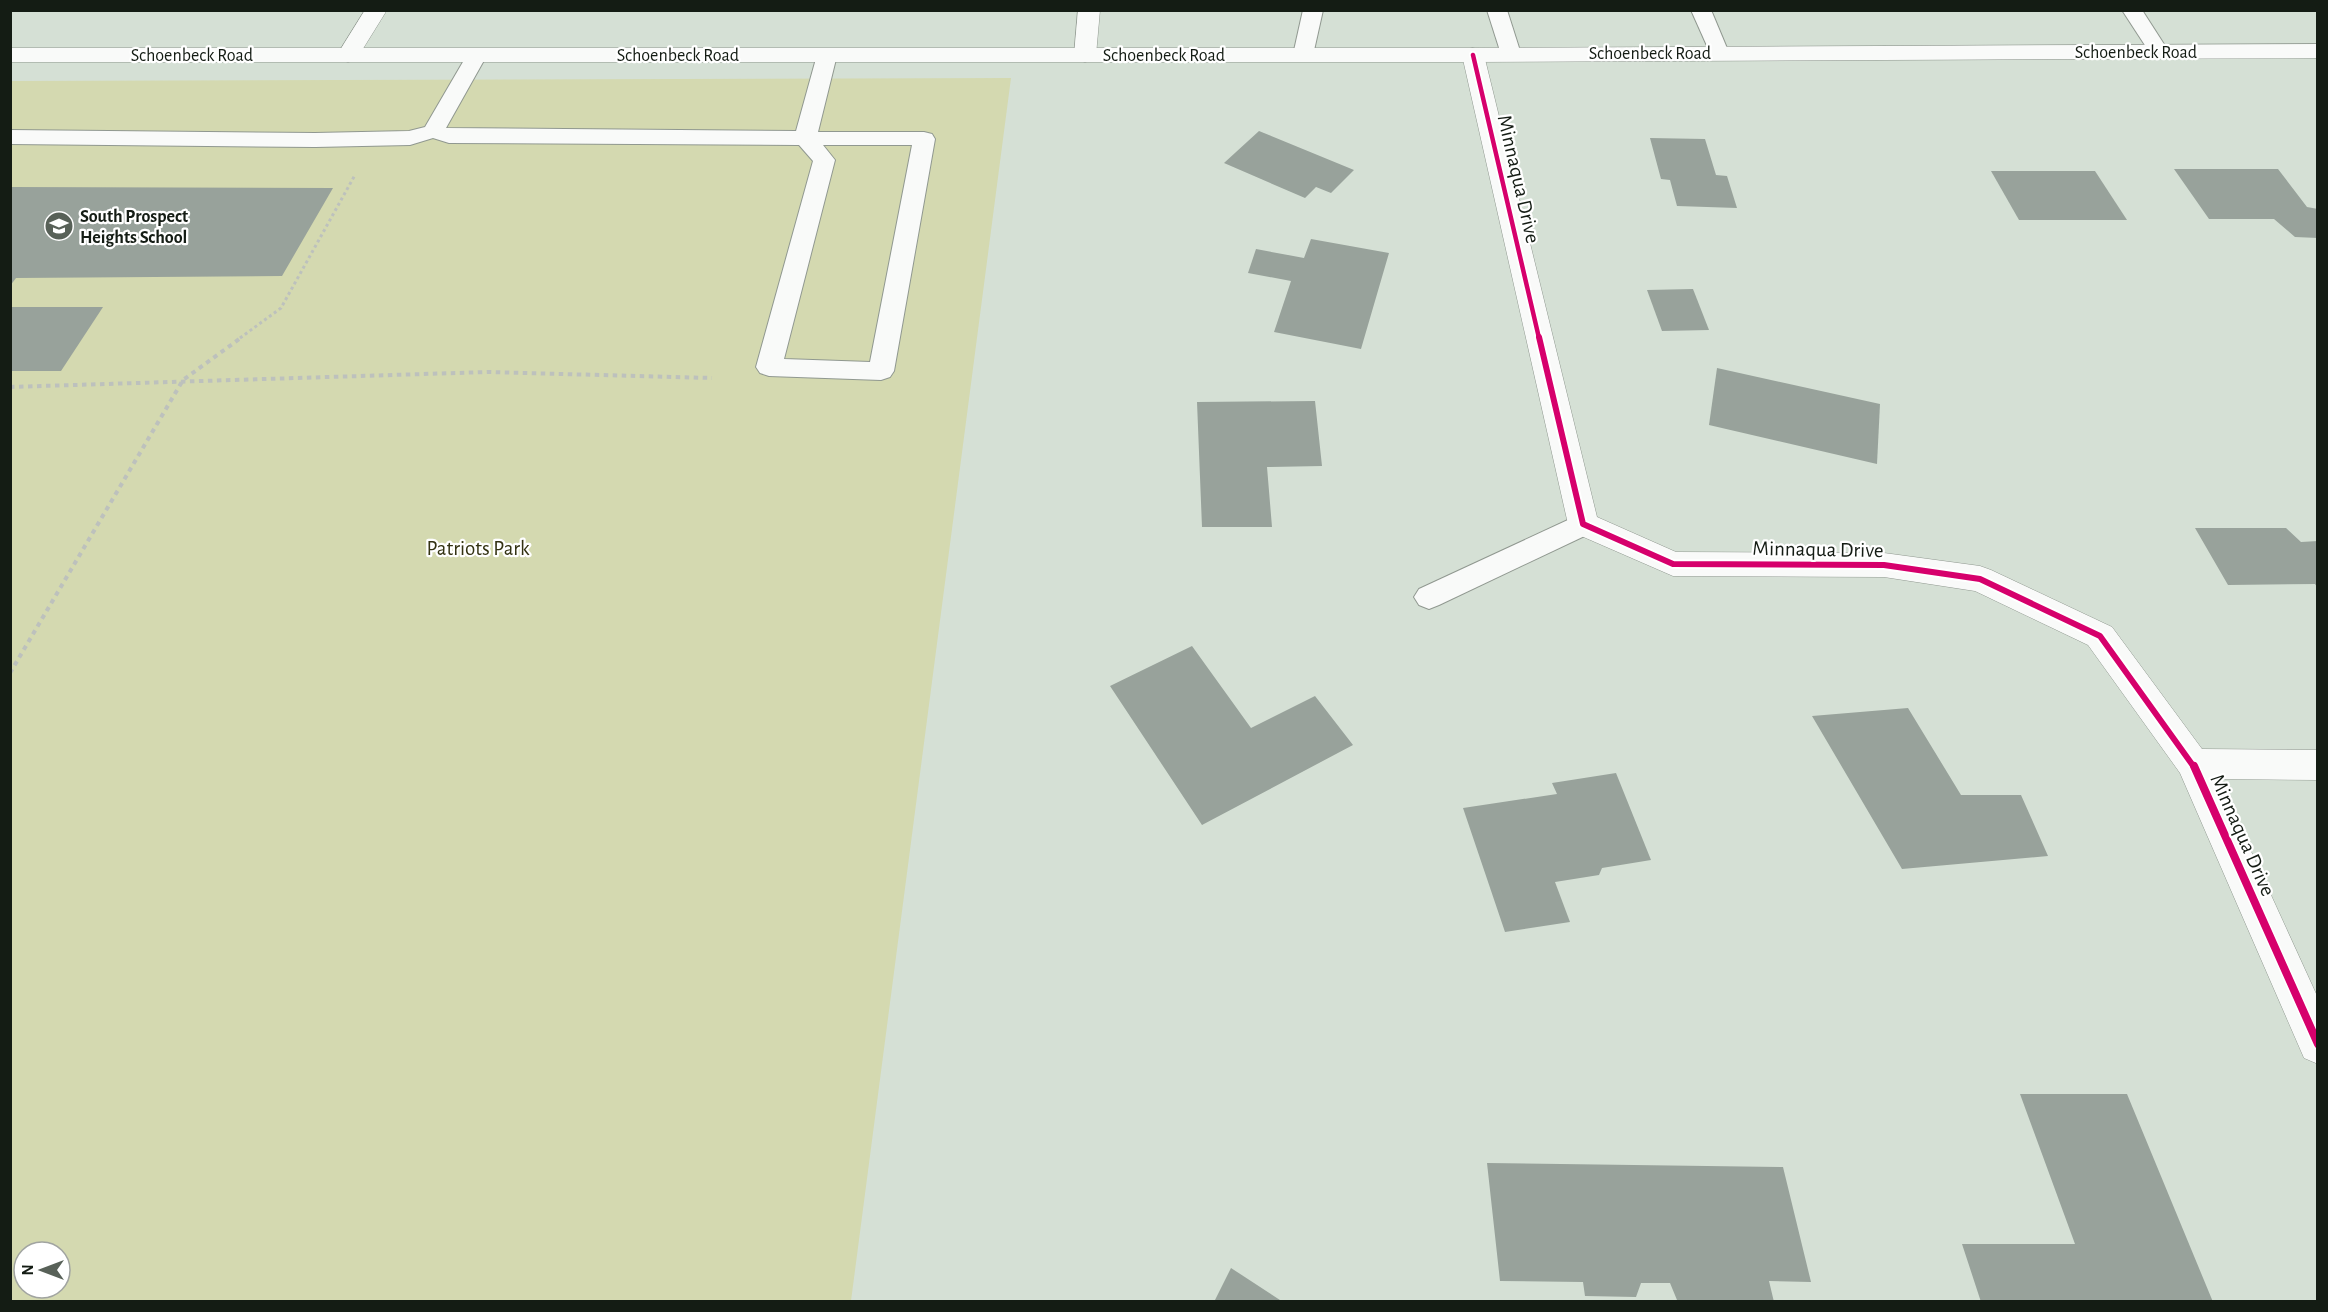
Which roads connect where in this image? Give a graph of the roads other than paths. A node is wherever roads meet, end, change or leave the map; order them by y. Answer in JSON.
{"nodes":[{"id":1,"x":376,"y":10,"type":"edge"},
{"id":2,"x":1089,"y":10,"type":"edge"},
{"id":3,"x":1313,"y":10,"type":"edge"},
{"id":4,"x":1497,"y":10,"type":"edge"},
{"id":5,"x":1701,"y":10,"type":"edge"},
{"id":6,"x":2132,"y":10,"type":"edge"},
{"id":7,"x":2318,"y":51,"type":"edge"},
{"id":8,"x":2159,"y":52,"type":"junction"},
{"id":9,"x":1719,"y":53,"type":"junction"},
{"id":10,"x":1511,"y":54,"type":"junction"},
{"id":11,"x":10,"y":55,"type":"edge"},
{"id":12,"x":348,"y":55,"type":"junction"},
{"id":13,"x":477,"y":55,"type":"junction"},
{"id":14,"x":827,"y":55,"type":"junction"},
{"id":15,"x":1085,"y":55,"type":"junction"},
{"id":16,"x":1303,"y":55,"type":"junction"},
{"id":17,"x":1473,"y":55,"type":"junction"},
{"id":18,"x":434,"y":131,"type":"junction"},
{"id":19,"x":10,"y":137,"type":"edge"},
{"id":20,"x":804,"y":138,"type":"junction"},
{"id":21,"x":1583,"y":524,"type":"junction"},
{"id":22,"x":1430,"y":597,"type":"dead end"},
{"id":23,"x":2193,"y":764,"type":"junction"},
{"id":24,"x":2318,"y":765,"type":"edge"},
{"id":25,"x":2318,"y":1044,"type":"edge"}],
"edges":[{"from":1,"to":12,"type":"main road"},
{"from":2,"to":15,"type":"main road"},
{"from":3,"to":16,"type":"lane"},
{"from":4,"to":10,"type":"lane"},
{"from":5,"to":9,"type":"lane"},
{"from":6,"to":8,"type":"lane"},
{"from":7,"to":8,"type":"main road","name":"Schoenbeck Road"},
{"from":8,"to":9,"type":"main road","name":"Schoenbeck Road"},
{"from":9,"to":10,"type":"main road","name":"Schoenbeck Road"},
{"from":10,"to":17,"type":"main road","name":"Schoenbeck Road"},
{"from":11,"to":12,"type":"main road","name":"Schoenbeck Road"},
{"from":12,"to":13,"type":"main road","name":"Schoenbeck Road"},
{"from":13,"to":14,"type":"main road","name":"Schoenbeck Road"},
{"from":13,"to":18,"type":"lane"},
{"from":14,"to":15,"type":"main road","name":"Schoenbeck Road"},
{"from":14,"to":20,"type":"lane"},
{"from":15,"to":16,"type":"main road","name":"Schoenbeck Road"},
{"from":16,"to":17,"type":"main road","name":"Schoenbeck Road"},
{"from":17,"to":21,"type":"main road","name":"Minnaqua Drive"},
{"from":18,"to":19,"type":"lane"},
{"from":18,"to":20,"type":"lane"},
{"from":20,"to":20,"type":"lane"},
{"from":21,"to":22,"type":"lane"},
{"from":21,"to":23,"type":"main road","name":"Minnaqua Drive"},
{"from":23,"to":24,"type":"main road"},
{"from":23,"to":25,"type":"main road","name":"Minnaqua Drive"}]}
